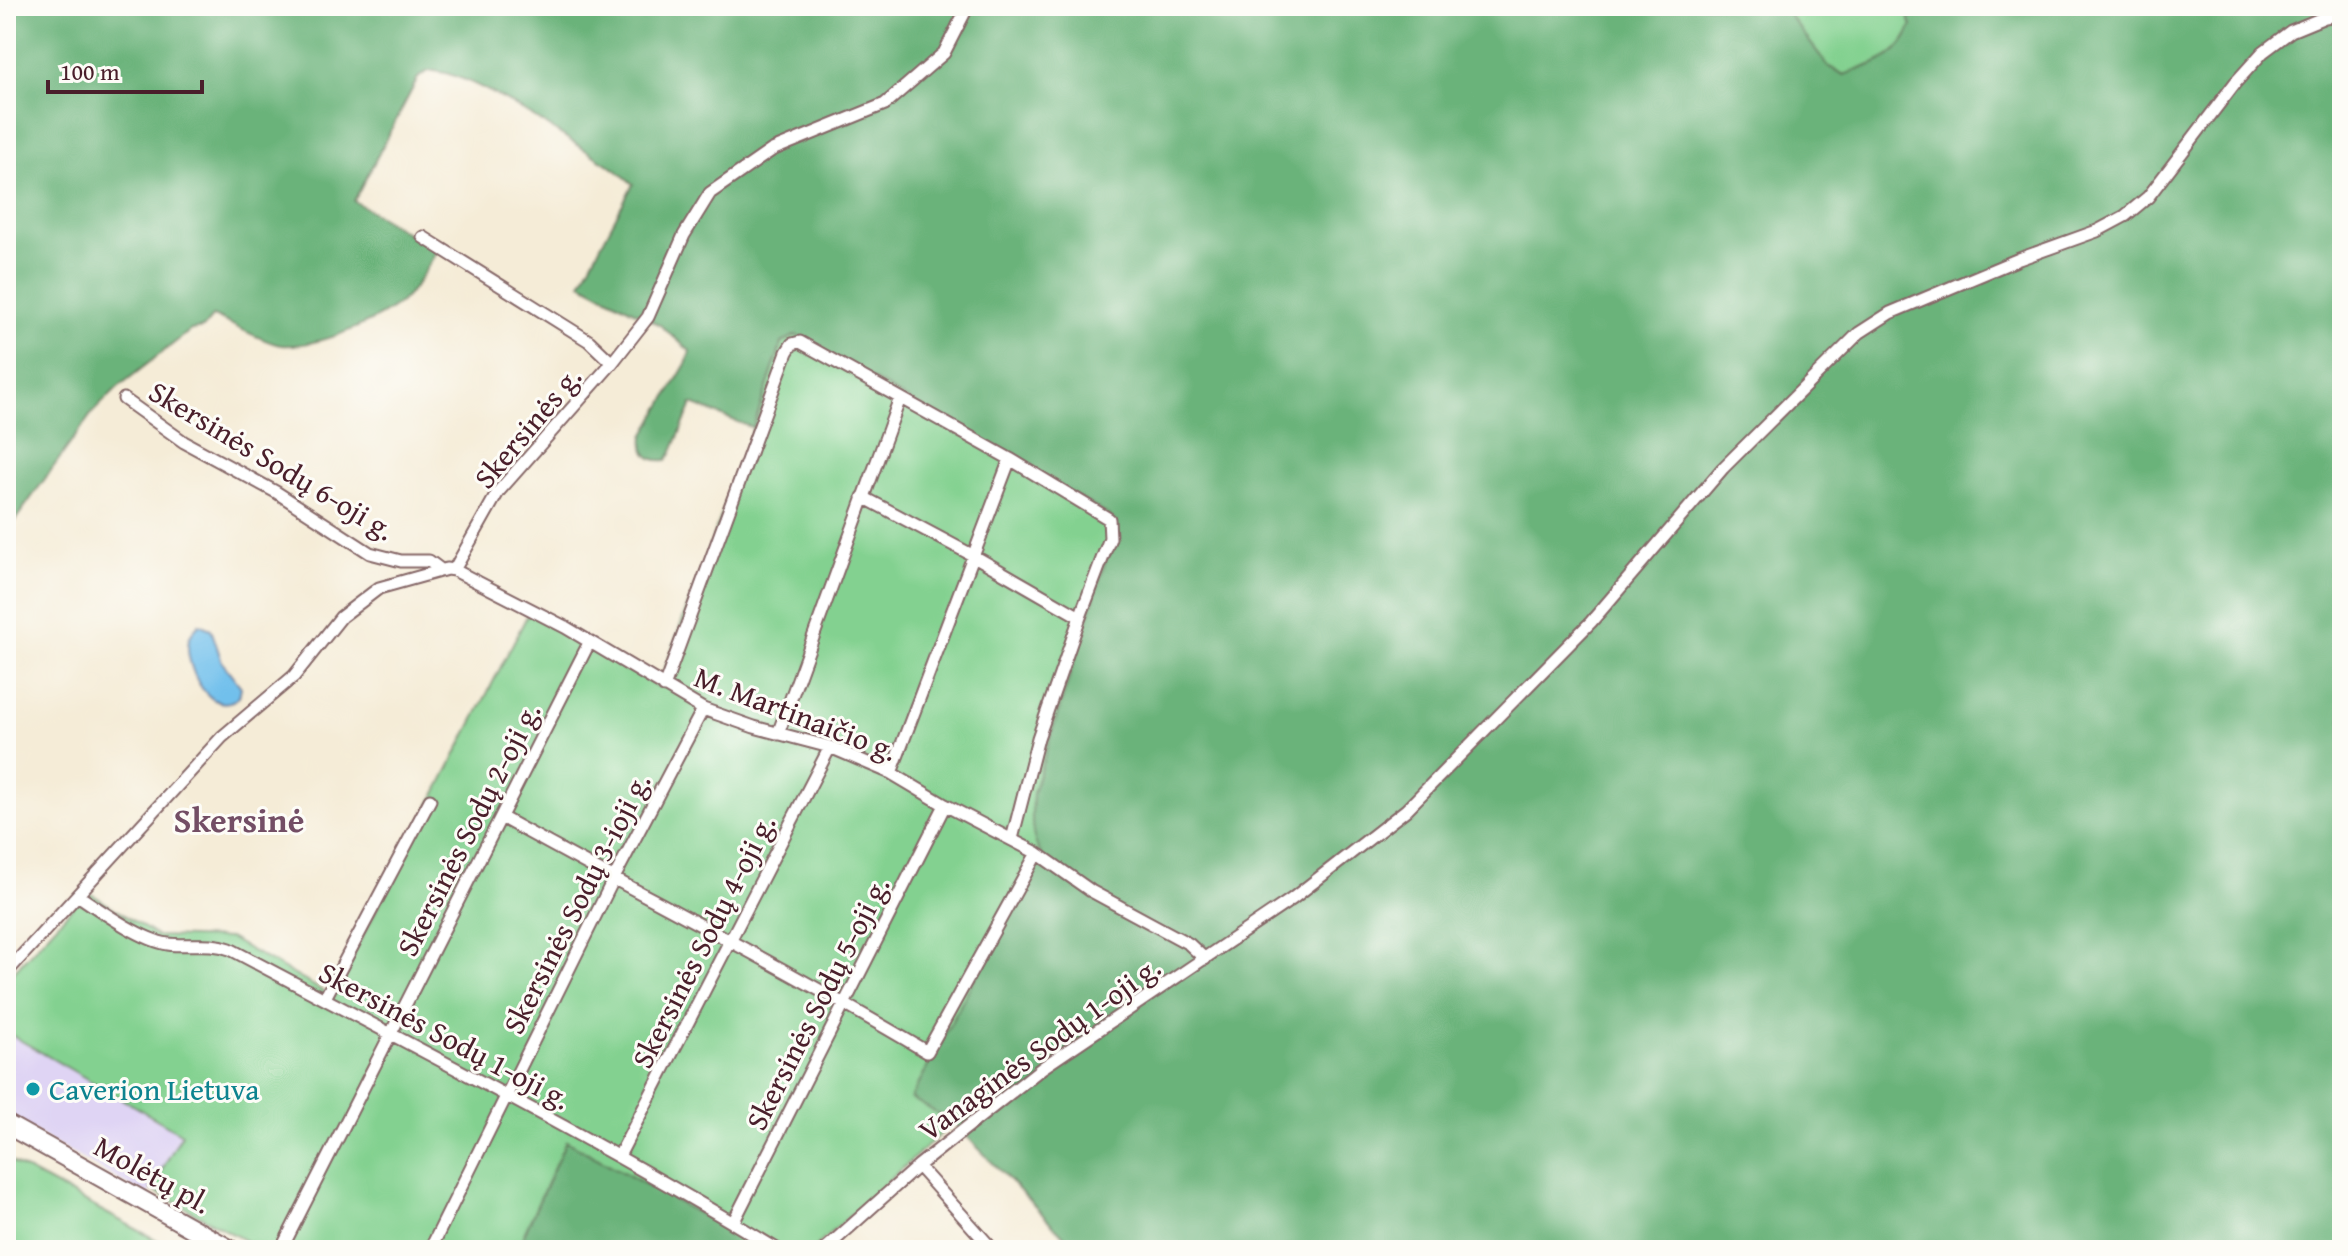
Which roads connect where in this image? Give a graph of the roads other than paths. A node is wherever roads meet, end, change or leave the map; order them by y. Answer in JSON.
{"nodes":[{"id":1,"x":968,"y":6,"type":"edge"},
{"id":2,"x":2342,"y":14,"type":"edge"},
{"id":3,"x":423,"y":237,"type":"dead end"},
{"id":4,"x":612,"y":363,"type":"junction"},
{"id":5,"x":900,"y":398,"type":"junction"},
{"id":6,"x":124,"y":399,"type":"dead end"},
{"id":7,"x":1010,"y":459,"type":"junction"},
{"id":8,"x":863,"y":497,"type":"junction"},
{"id":9,"x":974,"y":556,"type":"junction"},
{"id":10,"x":441,"y":570,"type":"junction"},
{"id":11,"x":454,"y":570,"type":"junction"},
{"id":12,"x":1080,"y":617,"type":"junction"},
{"id":13,"x":589,"y":643,"type":"junction"},
{"id":14,"x":664,"y":687,"type":"junction"},
{"id":15,"x":703,"y":709,"type":"junction"},
{"id":16,"x":778,"y":734,"type":"junction"},
{"id":17,"x":830,"y":747,"type":"junction"},
{"id":18,"x":891,"y":773,"type":"junction"},
{"id":19,"x":430,"y":800,"type":"dead end"},
{"id":20,"x":945,"y":805,"type":"junction"},
{"id":21,"x":501,"y":817,"type":"junction"},
{"id":22,"x":1012,"y":839,"type":"junction"},
{"id":23,"x":1037,"y":853,"type":"junction"},
{"id":24,"x":613,"y":880,"type":"junction"},
{"id":25,"x":79,"y":896,"type":"junction"},
{"id":26,"x":728,"y":943,"type":"junction"},
{"id":27,"x":1205,"y":959,"type":"junction"},
{"id":28,"x":6,"y":973,"type":"edge"},
{"id":29,"x":325,"y":998,"type":"junction"},
{"id":30,"x":844,"y":1002,"type":"junction"},
{"id":31,"x":392,"y":1033,"type":"junction"},
{"id":32,"x":505,"y":1095,"type":"junction"},
{"id":33,"x":6,"y":1124,"type":"edge"},
{"id":34,"x":6,"y":1138,"type":"edge"},
{"id":35,"x":619,"y":1156,"type":"junction"},
{"id":36,"x":918,"y":1166,"type":"junction"},
{"id":37,"x":733,"y":1223,"type":"junction"},
{"id":38,"x":206,"y":1250,"type":"edge"},
{"id":39,"x":231,"y":1250,"type":"edge"},
{"id":40,"x":281,"y":1250,"type":"edge"},
{"id":41,"x":430,"y":1250,"type":"edge"},
{"id":42,"x":778,"y":1250,"type":"edge"},
{"id":43,"x":824,"y":1250,"type":"edge"},
{"id":44,"x":993,"y":1250,"type":"edge"}],
"edges":[{"from":1,"to":4,"type":"street","name":"Skersinės g."},
{"from":2,"to":27,"type":"street","name":"Vanaginės Sodų 1-oji g."},
{"from":3,"to":4,"type":"street"},
{"from":4,"to":11,"type":"street","name":"Skersinės g."},
{"from":5,"to":7,"type":"street"},
{"from":5,"to":8,"type":"street"},
{"from":5,"to":14,"type":"street"},
{"from":6,"to":10,"type":"street","name":"Skersinės Sodų 6-oji g."},
{"from":7,"to":9,"type":"street"},
{"from":7,"to":12,"type":"street"},
{"from":8,"to":9,"type":"street"},
{"from":8,"to":16,"type":"street"},
{"from":9,"to":12,"type":"street"},
{"from":9,"to":18,"type":"street"},
{"from":10,"to":11,"type":"street"},
{"from":10,"to":25,"type":"street"},
{"from":11,"to":13,"type":"street","name":"M. Martinaičio g."},
{"from":12,"to":22,"type":"street"},
{"from":13,"to":14,"type":"street","name":"M. Martinaičio g."},
{"from":13,"to":21,"type":"street","name":"Skersinės Sodų 2-oji g."},
{"from":14,"to":15,"type":"street","name":"M. Martinaičio g."},
{"from":15,"to":16,"type":"street","name":"M. Martinaičio g."},
{"from":15,"to":24,"type":"street","name":"Skersinės Sodų 3-ioji g."},
{"from":16,"to":17,"type":"street","name":"M. Martinaičio g."},
{"from":17,"to":18,"type":"street","name":"M. Martinaičio g."},
{"from":17,"to":26,"type":"street","name":"Skersinės Sodų 4-oji g."},
{"from":18,"to":20,"type":"street","name":"M. Martinaičio g."},
{"from":19,"to":29,"type":"street"},
{"from":20,"to":22,"type":"street","name":"M. Martinaičio g."},
{"from":20,"to":30,"type":"street","name":"Skersinės Sodų 5-oji g."},
{"from":21,"to":24,"type":"street"},
{"from":21,"to":31,"type":"street","name":"Skersinės Sodų 2-oji g."},
{"from":22,"to":23,"type":"street","name":"M. Martinaičio g."},
{"from":23,"to":27,"type":"street"},
{"from":23,"to":30,"type":"street"},
{"from":24,"to":26,"type":"street"},
{"from":24,"to":32,"type":"street","name":"Skersinės Sodų 3-ioji g."},
{"from":25,"to":28,"type":"street"},
{"from":25,"to":29,"type":"street","name":"Skersinės Sodų 1-oji g."},
{"from":26,"to":30,"type":"street"},
{"from":26,"to":35,"type":"street","name":"Skersinės Sodų 4-oji g."},
{"from":27,"to":36,"type":"street","name":"Vanaginės Sodų 1-oji g."},
{"from":29,"to":31,"type":"street","name":"Skersinės Sodų 1-oji g."},
{"from":30,"to":37,"type":"street","name":"Skersinės Sodų 5-oji g."},
{"from":31,"to":32,"type":"street","name":"Skersinės Sodų 1-oji g."},
{"from":31,"to":40,"type":"street","name":"Skersinės Sodų 2-oji g."},
{"from":32,"to":35,"type":"street","name":"Skersinės Sodų 1-oji g."},
{"from":32,"to":41,"type":"street","name":"Skersinės Sodų 3-ioji g."},
{"from":33,"to":39,"type":"highway","name":"Molėtų pl."},
{"from":34,"to":38,"type":"highway","name":"Molėtų pl."},
{"from":35,"to":37,"type":"street","name":"Skersinės Sodų 1-oji g."},
{"from":36,"to":43,"type":"street","name":"Vanaginės Sodų 1-oji g."},
{"from":36,"to":44,"type":"street"},
{"from":37,"to":42,"type":"street","name":"Skersinės Sodų 1-oji g."}]}
